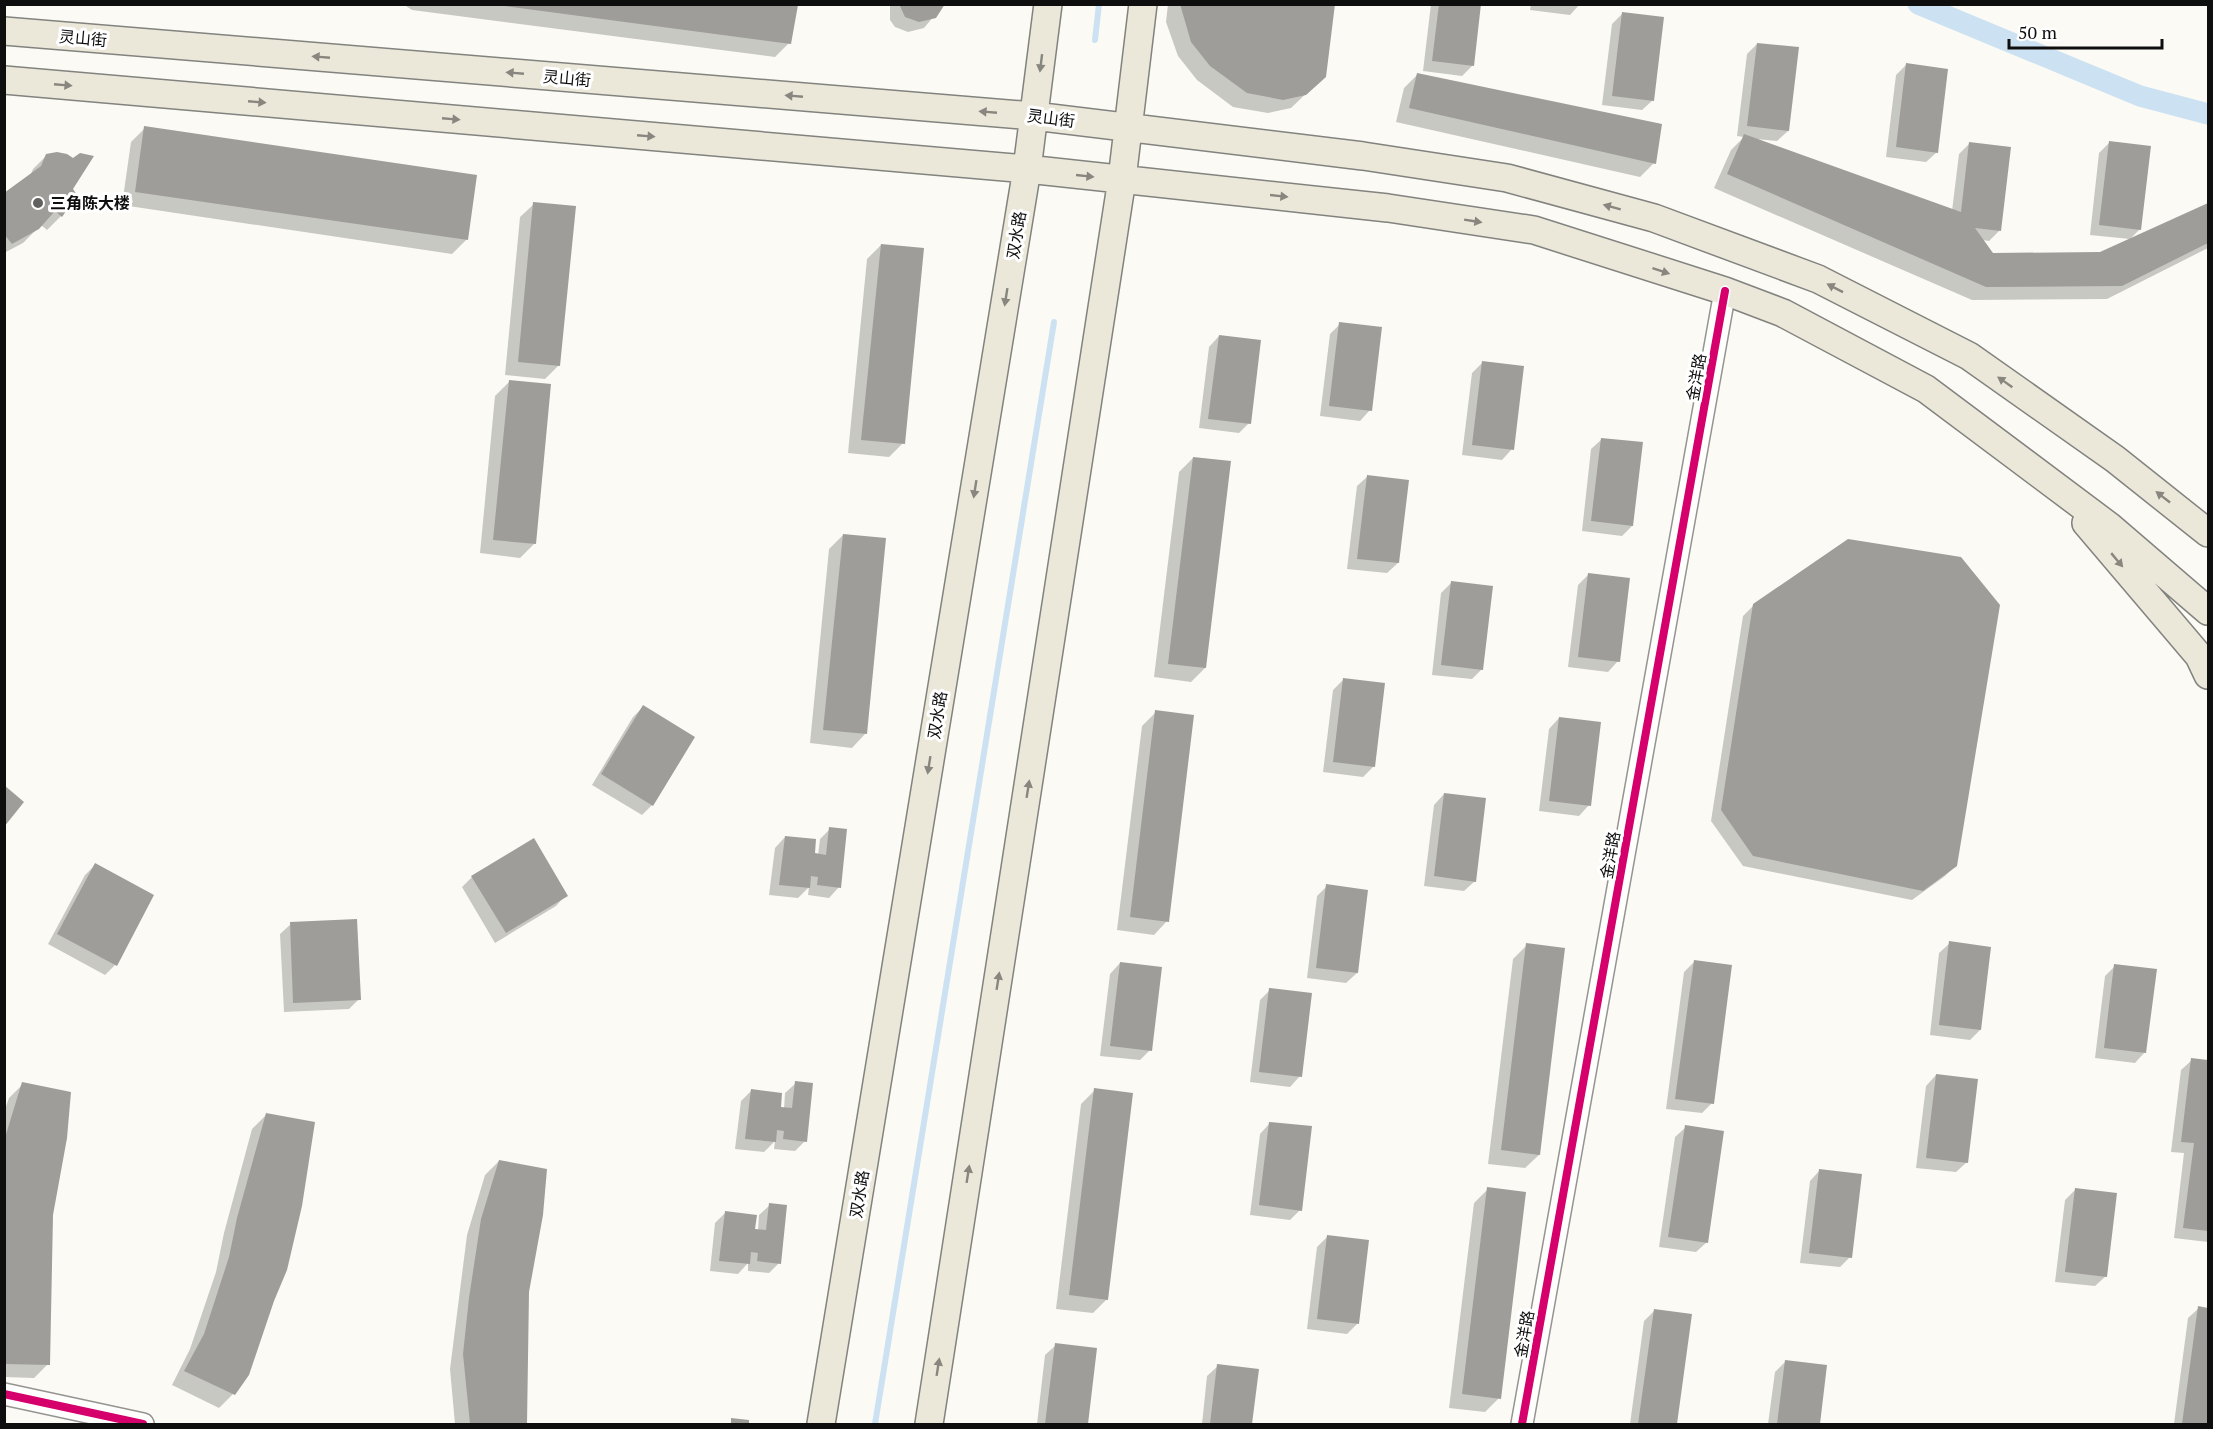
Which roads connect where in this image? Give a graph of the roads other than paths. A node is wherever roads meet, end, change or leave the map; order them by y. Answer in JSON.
{"nodes":[{"id":1,"x":1048,"y":4,"type":"edge"},
{"id":2,"x":1143,"y":4,"type":"edge"},
{"id":3,"x":4,"y":31,"type":"edge"},
{"id":4,"x":4,"y":80,"type":"edge"},
{"id":5,"x":1034,"y":116,"type":"junction"},
{"id":6,"x":1130,"y":128,"type":"junction"},
{"id":7,"x":1027,"y":169,"type":"junction"},
{"id":8,"x":1122,"y":179,"type":"junction"},
{"id":9,"x":1725,"y":291,"type":"junction"},
{"id":10,"x":2052,"y":483,"type":"junction"},
{"id":11,"x":2208,"y":532,"type":"edge"},
{"id":12,"x":2208,"y":611,"type":"edge"},
{"id":13,"x":2208,"y":675,"type":"edge"},
{"id":14,"x":4,"y":1394,"type":"edge"},
{"id":15,"x":143,"y":1425,"type":"edge"},
{"id":16,"x":821,"y":1425,"type":"edge"},
{"id":17,"x":929,"y":1425,"type":"edge"},
{"id":18,"x":1522,"y":1425,"type":"edge"}],
"edges":[{"from":1,"to":5,"type":"main road","name":"双水路","one_way":true},
{"from":2,"to":6,"type":"main road"},
{"from":5,"to":3,"type":"main road","name":"灵山街","one_way":true},
{"from":4,"to":7,"type":"main road","one_way":true},
{"from":5,"to":6,"type":"main road","name":"灵山街"},
{"from":5,"to":7,"type":"main road","name":"双水路"},
{"from":6,"to":8,"type":"main road"},
{"from":11,"to":6,"type":"main road","name":"灵山街","one_way":true},
{"from":7,"to":8,"type":"main road","one_way":true},
{"from":7,"to":16,"type":"main road","name":"双水路","one_way":true},
{"from":8,"to":9,"type":"main road","one_way":true},
{"from":17,"to":8,"type":"main road","one_way":true},
{"from":9,"to":10,"type":"main road"},
{"from":9,"to":18,"type":"street","name":"金洋路"},
{"from":10,"to":12,"type":"main road"},
{"from":10,"to":13,"type":"main road","one_way":true},
{"from":14,"to":15,"type":"street"}]}
